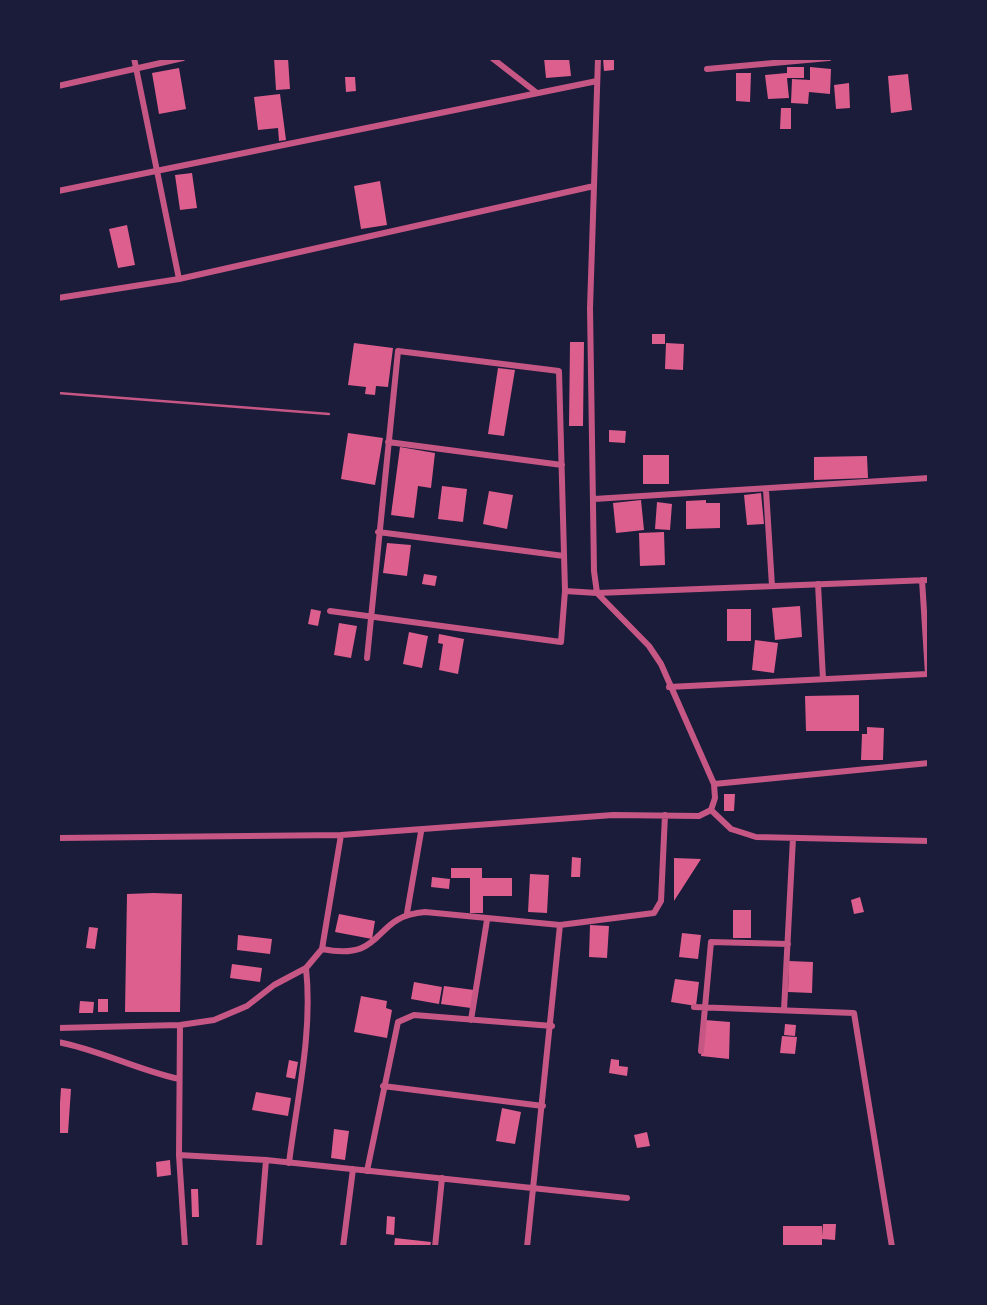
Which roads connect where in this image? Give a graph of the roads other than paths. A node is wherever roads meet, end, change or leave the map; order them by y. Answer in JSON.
{"nodes":[{"id":1,"x":134,"y":58,"type":"edge"},
{"id":2,"x":183,"y":58,"type":"edge"},
{"id":3,"x":492,"y":58,"type":"edge"},
{"id":4,"x":598,"y":58,"type":"edge"},
{"id":5,"x":829,"y":58,"type":"edge"},
{"id":6,"x":789,"y":59,"type":"edge"},
{"id":7,"x":137,"y":68,"type":"junction"},
{"id":8,"x":707,"y":69,"type":"dead end"},
{"id":9,"x":597,"y":81,"type":"junction"},
{"id":10,"x":58,"y":86,"type":"edge"},
{"id":11,"x":537,"y":93,"type":"junction"},
{"id":12,"x":157,"y":171,"type":"junction"},
{"id":13,"x":594,"y":186,"type":"junction"},
{"id":14,"x":58,"y":191,"type":"edge"},
{"id":15,"x":179,"y":279,"type":"junction"},
{"id":16,"x":58,"y":298,"type":"edge"},
{"id":17,"x":58,"y":393,"type":"edge"},
{"id":18,"x":329,"y":414,"type":"dead end"},
{"id":19,"x":388,"y":442,"type":"junction"},
{"id":20,"x":562,"y":465,"type":"junction"},
{"id":21,"x":929,"y":478,"type":"edge"},
{"id":22,"x":766,"y":489,"type":"junction"},
{"id":23,"x":594,"y":499,"type":"junction"},
{"id":24,"x":378,"y":532,"type":"junction"},
{"id":25,"x":564,"y":556,"type":"junction"},
{"id":26,"x":926,"y":580,"type":"edge"},
{"id":27,"x":818,"y":584,"type":"junction"},
{"id":28,"x":772,"y":586,"type":"junction"},
{"id":29,"x":565,"y":591,"type":"junction"},
{"id":30,"x":597,"y":593,"type":"junction"},
{"id":31,"x":330,"y":611,"type":"dead end"},
{"id":32,"x":369,"y":616,"type":"junction"},
{"id":33,"x":367,"y":658,"type":"dead end"},
{"id":34,"x":928,"y":674,"type":"edge"},
{"id":35,"x":823,"y":679,"type":"junction"},
{"id":36,"x":669,"y":687,"type":"junction"},
{"id":37,"x":929,"y":762,"type":"edge"},
{"id":38,"x":714,"y":784,"type":"junction"},
{"id":39,"x":711,"y":810,"type":"junction"},
{"id":40,"x":666,"y":815,"type":"junction"},
{"id":41,"x":421,"y":832,"type":"junction"},
{"id":42,"x":341,"y":835,"type":"junction"},
{"id":43,"x":58,"y":838,"type":"edge"},
{"id":44,"x":793,"y":838,"type":"junction"},
{"id":45,"x":929,"y":841,"type":"edge"},
{"id":46,"x":407,"y":913,"type":"junction"},
{"id":47,"x":487,"y":920,"type":"junction"},
{"id":48,"x":560,"y":925,"type":"junction"},
{"id":49,"x":788,"y":944,"type":"junction"},
{"id":50,"x":322,"y":949,"type":"junction"},
{"id":51,"x":306,"y":968,"type":"junction"},
{"id":52,"x":694,"y":1007,"type":"dead end"},
{"id":53,"x":705,"y":1007,"type":"junction"},
{"id":54,"x":784,"y":1010,"type":"junction"},
{"id":55,"x":471,"y":1020,"type":"junction"},
{"id":56,"x":180,"y":1025,"type":"junction"},
{"id":57,"x":552,"y":1026,"type":"junction"},
{"id":58,"x":58,"y":1028,"type":"edge"},
{"id":59,"x":58,"y":1042,"type":"edge"},
{"id":60,"x":701,"y":1051,"type":"dead end"},
{"id":61,"x":180,"y":1079,"type":"junction"},
{"id":62,"x":383,"y":1086,"type":"junction"},
{"id":63,"x":543,"y":1107,"type":"junction"},
{"id":64,"x":179,"y":1155,"type":"junction"},
{"id":65,"x":267,"y":1160,"type":"junction"},
{"id":66,"x":289,"y":1163,"type":"junction"},
{"id":67,"x":353,"y":1169,"type":"junction"},
{"id":68,"x":367,"y":1171,"type":"junction"},
{"id":69,"x":443,"y":1178,"type":"junction"},
{"id":70,"x":534,"y":1188,"type":"junction"},
{"id":71,"x":627,"y":1198,"type":"dead end"},
{"id":72,"x":184,"y":1247,"type":"edge"},
{"id":73,"x":259,"y":1247,"type":"edge"},
{"id":74,"x":343,"y":1247,"type":"edge"},
{"id":75,"x":435,"y":1247,"type":"edge"},
{"id":76,"x":527,"y":1247,"type":"edge"},
{"id":77,"x":892,"y":1247,"type":"edge"}],
"edges":[{"from":1,"to":7,"type":"street"},
{"from":2,"to":7,"type":"street"},
{"from":3,"to":11,"type":"street"},
{"from":4,"to":9,"type":"street"},
{"from":5,"to":6,"type":"street"},
{"from":6,"to":8,"type":"street"},
{"from":7,"to":10,"type":"street"},
{"from":7,"to":12,"type":"street"},
{"from":9,"to":11,"type":"street"},
{"from":9,"to":13,"type":"street"},
{"from":11,"to":12,"type":"street"},
{"from":12,"to":14,"type":"street"},
{"from":12,"to":15,"type":"street"},
{"from":13,"to":15,"type":"street"},
{"from":13,"to":23,"type":"street"},
{"from":15,"to":16,"type":"street"},
{"from":17,"to":18,"type":"lane"},
{"from":19,"to":20,"type":"street"},
{"from":19,"to":20,"type":"street"},
{"from":19,"to":24,"type":"street"},
{"from":20,"to":25,"type":"street"},
{"from":21,"to":22,"type":"street"},
{"from":22,"to":23,"type":"street"},
{"from":22,"to":28,"type":"street"},
{"from":23,"to":30,"type":"street"},
{"from":24,"to":25,"type":"street"},
{"from":24,"to":32,"type":"street"},
{"from":25,"to":29,"type":"street"},
{"from":26,"to":27,"type":"street"},
{"from":26,"to":34,"type":"street"},
{"from":27,"to":28,"type":"street"},
{"from":27,"to":35,"type":"street"},
{"from":28,"to":30,"type":"street"},
{"from":29,"to":30,"type":"street"},
{"from":29,"to":32,"type":"street"},
{"from":30,"to":36,"type":"street"},
{"from":31,"to":32,"type":"street"},
{"from":32,"to":33,"type":"street"},
{"from":34,"to":35,"type":"street"},
{"from":35,"to":36,"type":"street"},
{"from":36,"to":38,"type":"street"},
{"from":37,"to":38,"type":"street"},
{"from":38,"to":39,"type":"street"},
{"from":39,"to":40,"type":"street"},
{"from":39,"to":44,"type":"street"},
{"from":40,"to":41,"type":"street"},
{"from":40,"to":48,"type":"street"},
{"from":41,"to":42,"type":"street"},
{"from":41,"to":46,"type":"street"},
{"from":42,"to":43,"type":"street"},
{"from":42,"to":50,"type":"street"},
{"from":44,"to":45,"type":"street"},
{"from":44,"to":49,"type":"street"},
{"from":46,"to":47,"type":"street"},
{"from":46,"to":50,"type":"street"},
{"from":47,"to":48,"type":"street"},
{"from":47,"to":55,"type":"street"},
{"from":48,"to":57,"type":"street"},
{"from":49,"to":53,"type":"street"},
{"from":49,"to":54,"type":"street"},
{"from":50,"to":51,"type":"street"},
{"from":51,"to":56,"type":"street"},
{"from":51,"to":66,"type":"street"},
{"from":52,"to":53,"type":"street"},
{"from":53,"to":54,"type":"street"},
{"from":53,"to":60,"type":"street"},
{"from":54,"to":77,"type":"street"},
{"from":55,"to":57,"type":"street"},
{"from":55,"to":62,"type":"street"},
{"from":56,"to":58,"type":"street"},
{"from":56,"to":61,"type":"street"},
{"from":57,"to":63,"type":"street"},
{"from":59,"to":61,"type":"street"},
{"from":61,"to":64,"type":"street"},
{"from":62,"to":63,"type":"street"},
{"from":62,"to":68,"type":"street"},
{"from":63,"to":70,"type":"street"},
{"from":64,"to":65,"type":"street"},
{"from":64,"to":72,"type":"street"},
{"from":65,"to":66,"type":"street"},
{"from":65,"to":73,"type":"street"},
{"from":66,"to":67,"type":"street"},
{"from":67,"to":68,"type":"street"},
{"from":67,"to":74,"type":"street"},
{"from":68,"to":69,"type":"street"},
{"from":69,"to":70,"type":"street"},
{"from":69,"to":75,"type":"street"},
{"from":70,"to":71,"type":"street"},
{"from":70,"to":76,"type":"street"}]}
